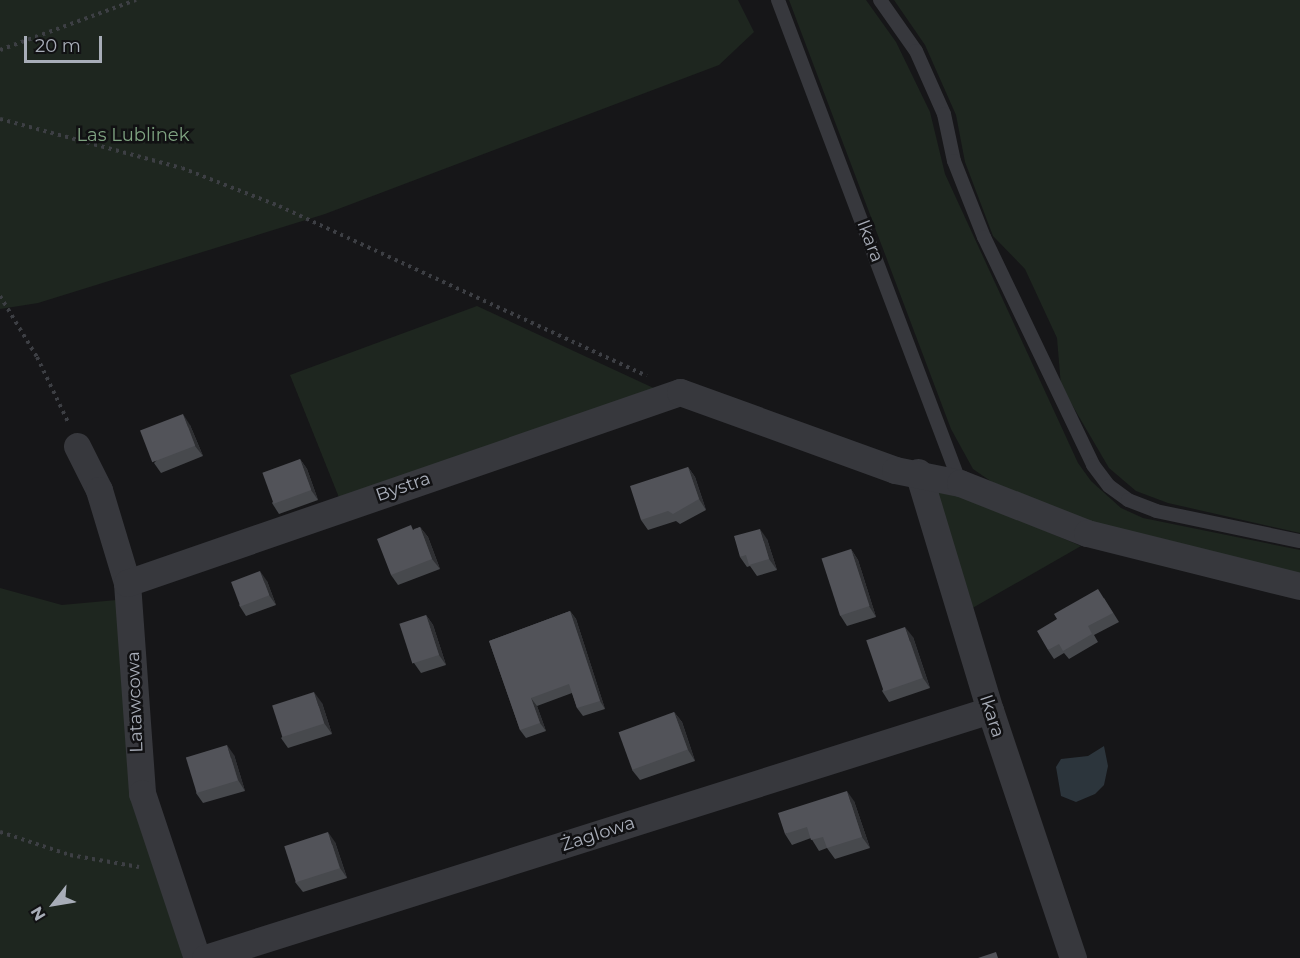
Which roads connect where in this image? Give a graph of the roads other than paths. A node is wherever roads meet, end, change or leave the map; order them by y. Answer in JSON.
{"nodes":[{"id":1,"x":778,"y":0,"type":"edge"},
{"id":2,"x":880,"y":0,"type":"edge"},
{"id":3,"x":77,"y":446,"type":"road end"},
{"id":4,"x":918,"y":472,"type":"junction"},
{"id":5,"x":960,"y":483,"type":"junction"},
{"id":6,"x":1300,"y":541,"type":"edge"},
{"id":7,"x":127,"y":583,"type":"junction"},
{"id":8,"x":1300,"y":585,"type":"edge"},
{"id":9,"x":990,"y":710,"type":"junction"},
{"id":10,"x":198,"y":958,"type":"edge"},
{"id":11,"x":205,"y":958,"type":"edge"},
{"id":12,"x":1073,"y":958,"type":"edge"}],
"edges":[{"from":1,"to":5,"type":"lane","name":"Ikara"},
{"from":2,"to":6,"type":"lane"},
{"from":3,"to":7,"type":"street","name":"Latawcowa"},
{"from":4,"to":5,"type":"street"},
{"from":4,"to":7,"type":"street","name":"Bystra"},
{"from":4,"to":9,"type":"street","name":"Ikara"},
{"from":5,"to":8,"type":"street"},
{"from":7,"to":10,"type":"street","name":"Latawcowa"},
{"from":9,"to":11,"type":"street","name":"Żaglowa"},
{"from":9,"to":12,"type":"street","name":"Ikara"}]}
